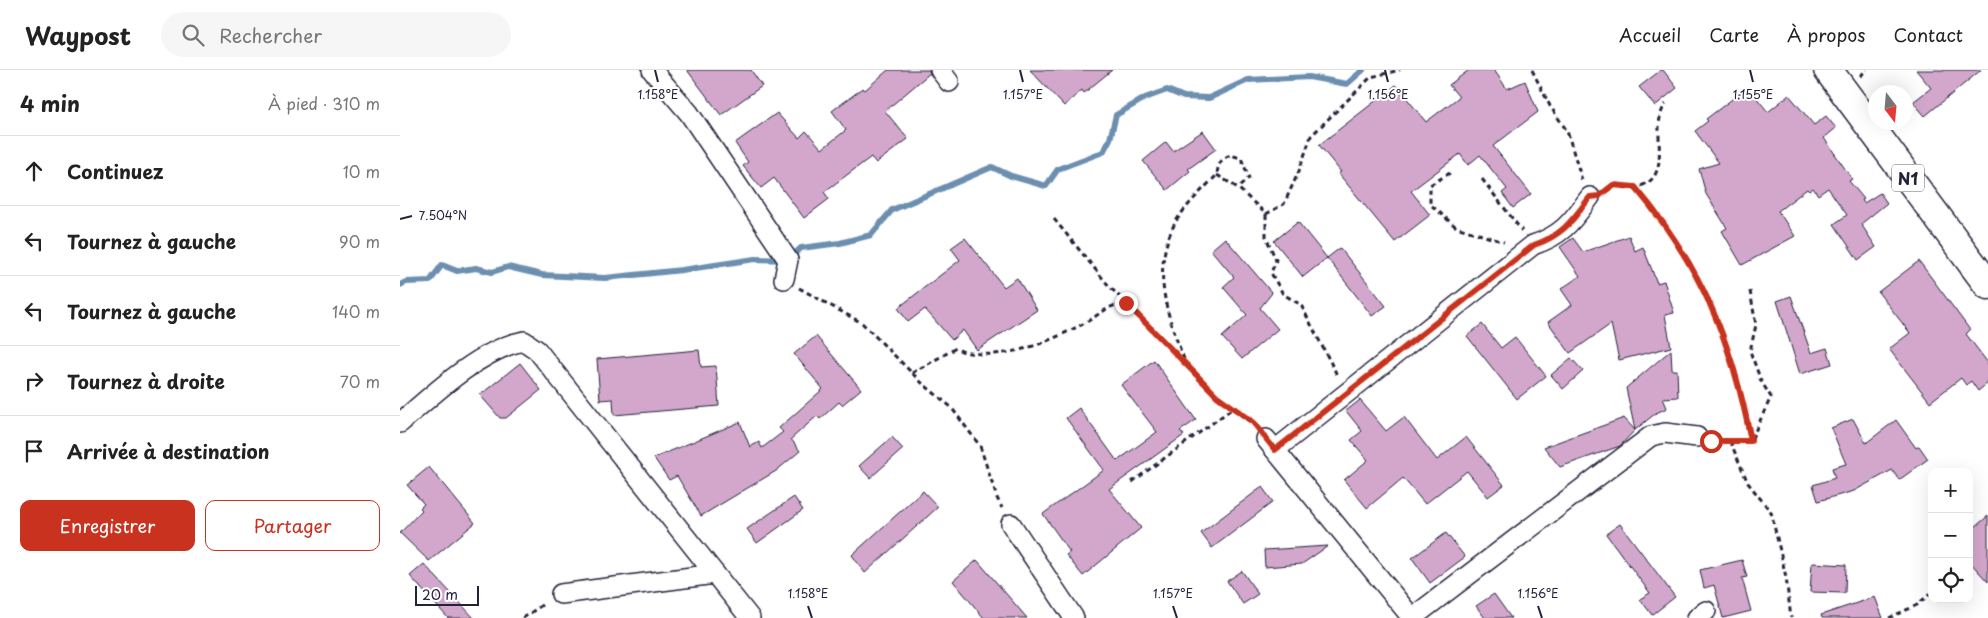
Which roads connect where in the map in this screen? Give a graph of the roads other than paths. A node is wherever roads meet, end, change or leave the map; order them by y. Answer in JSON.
{"nodes":[{"id":1,"x":652,"y":70,"type":"edge"},
{"id":2,"x":1828,"y":70,"type":"edge"},
{"id":3,"x":1590,"y":197,"type":"road end"},
{"id":4,"x":784,"y":279,"type":"road end"},
{"id":5,"x":1988,"y":285,"type":"edge"},
{"id":6,"x":400,"y":423,"type":"edge"},
{"id":7,"x":1697,"y":437,"type":"road end"},
{"id":8,"x":1011,"y":524,"type":"road end"},
{"id":9,"x":715,"y":574,"type":"junction"},
{"id":10,"x":561,"y":594,"type":"road end"},
{"id":11,"x":750,"y":618,"type":"edge"},
{"id":12,"x":1074,"y":618,"type":"edge"},
{"id":13,"x":1412,"y":618,"type":"edge"}],
"edges":[{"from":1,"to":4,"type":"street"},
{"from":2,"to":5,"type":"highway","number":"N1"},
{"from":3,"to":13,"type":"street"},
{"from":6,"to":9,"type":"street"},
{"from":7,"to":13,"type":"street"},
{"from":8,"to":12,"type":"street"},
{"from":9,"to":10,"type":"street"},
{"from":9,"to":11,"type":"street"}]}
